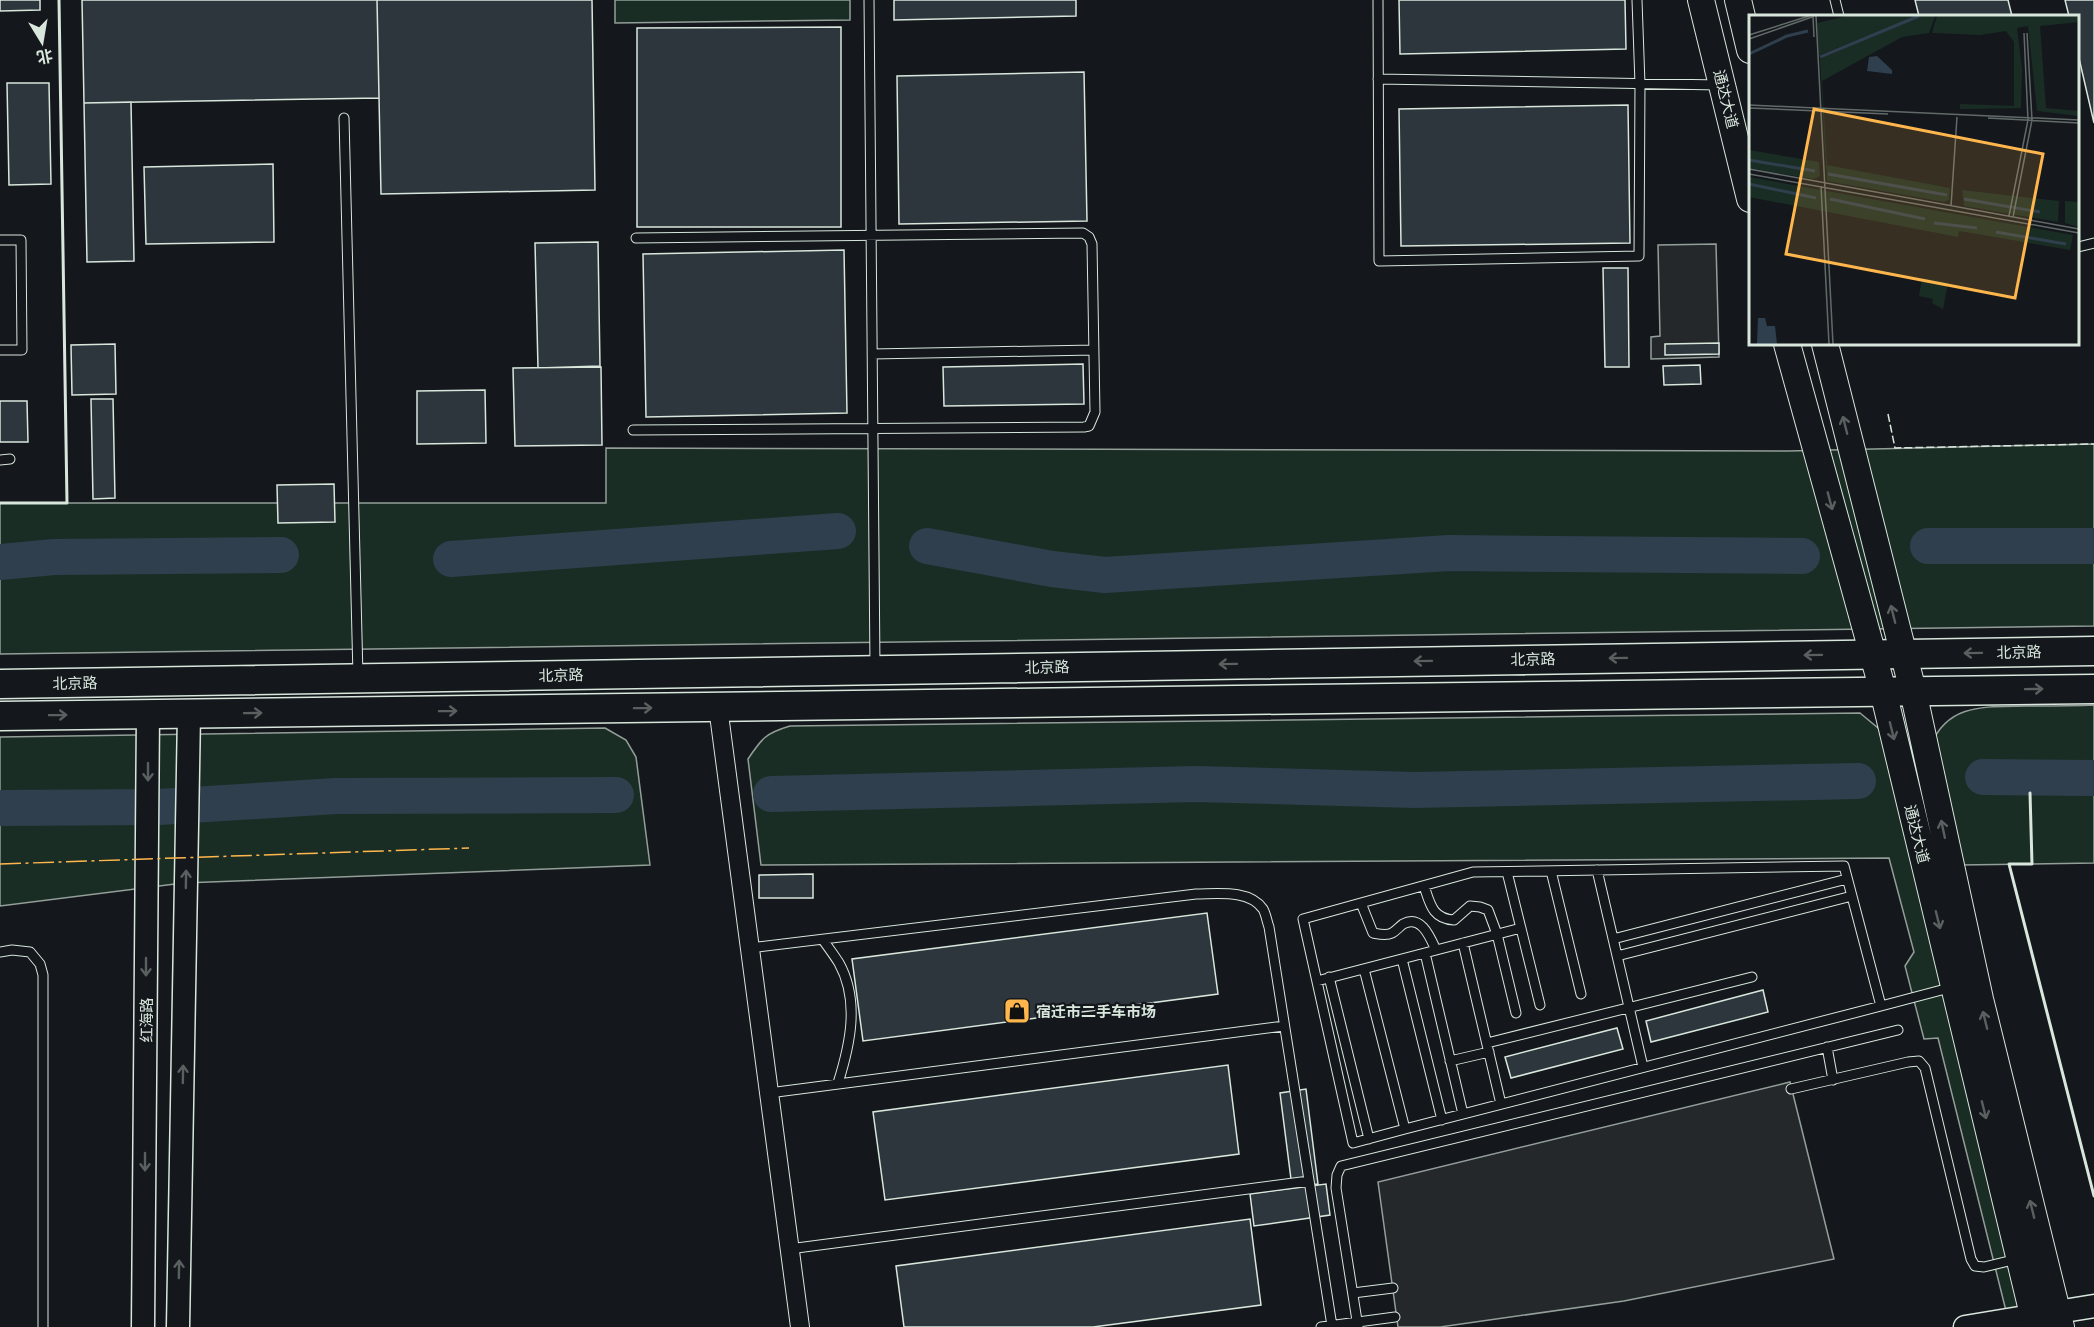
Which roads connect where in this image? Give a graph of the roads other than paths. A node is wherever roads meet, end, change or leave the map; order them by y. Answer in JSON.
{"nodes":[{"id":1,"x":868,"y":0,"type":"edge"},
{"id":2,"x":1378,"y":0,"type":"edge"},
{"id":3,"x":1637,"y":0,"type":"edge"},
{"id":4,"x":1701,"y":0,"type":"edge"},
{"id":5,"x":1738,"y":0,"type":"edge"},
{"id":6,"x":1835,"y":0,"type":"edge"},
{"id":7,"x":1839,"y":15,"type":"edge"},
{"id":8,"x":1749,"y":46,"type":"edge"},
{"id":9,"x":1378,"y":79,"type":"junction"},
{"id":10,"x":1640,"y":84,"type":"junction"},
{"id":11,"x":1722,"y":85,"type":"junction"},
{"id":12,"x":344,"y":118,"type":"dead end"},
{"id":13,"x":1749,"y":192,"type":"edge"},
{"id":14,"x":871,"y":236,"type":"junction"},
{"id":15,"x":636,"y":238,"type":"dead end"},
{"id":16,"x":0,"y":240,"type":"edge"},
{"id":17,"x":2094,"y":243,"type":"edge"},
{"id":18,"x":2079,"y":247,"type":"edge"},
{"id":19,"x":1788,"y":345,"type":"edge"},
{"id":20,"x":1825,"y":345,"type":"edge"},
{"id":21,"x":0,"y":350,"type":"edge"},
{"id":22,"x":1094,"y":350,"type":"junction"},
{"id":23,"x":872,"y":354,"type":"junction"},
{"id":24,"x":873,"y":428,"type":"junction"},
{"id":25,"x":633,"y":430,"type":"dead end"},
{"id":26,"x":2094,"y":651,"type":"edge"},
{"id":27,"x":1872,"y":654,"type":"junction"},
{"id":28,"x":1903,"y":654,"type":"junction"},
{"id":29,"x":875,"y":670,"type":"junction"},
{"id":30,"x":358,"y":678,"type":"junction"},
{"id":31,"x":0,"y":684,"type":"edge"},
{"id":32,"x":2094,"y":689,"type":"edge"},
{"id":33,"x":1883,"y":691,"type":"junction"},
{"id":34,"x":1913,"y":691,"type":"junction"},
{"id":35,"x":718,"y":707,"type":"junction"},
{"id":36,"x":148,"y":713,"type":"junction"},
{"id":37,"x":189,"y":714,"type":"junction"},
{"id":38,"x":0,"y":716,"type":"edge"},
{"id":39,"x":1597,"y":870,"type":"junction"},
{"id":40,"x":1551,"y":871,"type":"junction"},
{"id":41,"x":1507,"y":872,"type":"junction"},
{"id":42,"x":1847,"y":879,"type":"junction"},
{"id":43,"x":1424,"y":886,"type":"junction"},
{"id":44,"x":1852,"y":896,"type":"junction"},
{"id":45,"x":1361,"y":903,"type":"junction"},
{"id":46,"x":1521,"y":928,"type":"junction"},
{"id":47,"x":1497,"y":934,"type":"junction"},
{"id":48,"x":1613,"y":939,"type":"junction"},
{"id":49,"x":823,"y":940,"type":"junction"},
{"id":50,"x":1463,"y":943,"type":"junction"},
{"id":51,"x":750,"y":948,"type":"junction"},
{"id":52,"x":1436,"y":950,"type":"junction"},
{"id":53,"x":0,"y":951,"type":"edge"},
{"id":54,"x":1425,"y":953,"type":"junction"},
{"id":55,"x":1617,"y":956,"type":"junction"},
{"id":56,"x":1402,"y":959,"type":"junction"},
{"id":57,"x":1364,"y":969,"type":"junction"},
{"id":58,"x":1329,"y":977,"type":"junction"},
{"id":59,"x":1752,"y":977,"type":"dead end"},
{"id":60,"x":1317,"y":981,"type":"junction"},
{"id":61,"x":1965,"y":983,"type":"junction"},
{"id":62,"x":1581,"y":994,"type":"dead end"},
{"id":63,"x":1540,"y":1005,"type":"dead end"},
{"id":64,"x":1881,"y":1006,"type":"junction"},
{"id":65,"x":1629,"y":1008,"type":"junction"},
{"id":66,"x":1516,"y":1013,"type":"dead end"},
{"id":67,"x":1284,"y":1026,"type":"junction"},
{"id":68,"x":1898,"y":1030,"type":"dead end"},
{"id":69,"x":1827,"y":1047,"type":"junction"},
{"id":70,"x":1488,"y":1048,"type":"junction"},
{"id":71,"x":1450,"y":1061,"type":"junction"},
{"id":72,"x":1643,"y":1067,"type":"junction"},
{"id":73,"x":1833,"y":1080,"type":"junction"},
{"id":74,"x":838,"y":1083,"type":"junction"},
{"id":75,"x":1791,"y":1089,"type":"dead end"},
{"id":76,"x":769,"y":1093,"type":"junction"},
{"id":77,"x":1501,"y":1104,"type":"junction"},
{"id":78,"x":1463,"y":1114,"type":"junction"},
{"id":79,"x":1442,"y":1120,"type":"junction"},
{"id":80,"x":1405,"y":1129,"type":"junction"},
{"id":81,"x":1369,"y":1139,"type":"junction"},
{"id":82,"x":1309,"y":1181,"type":"junction"},
{"id":83,"x":789,"y":1249,"type":"junction"},
{"id":84,"x":2031,"y":1256,"type":"junction"},
{"id":85,"x":1393,"y":1288,"type":"dead end"},
{"id":86,"x":1353,"y":1293,"type":"junction"},
{"id":87,"x":2094,"y":1306,"type":"edge"},
{"id":88,"x":1395,"y":1317,"type":"dead end"},
{"id":89,"x":2047,"y":1320,"type":"edge"},
{"id":90,"x":1358,"y":1324,"type":"edge"},
{"id":91,"x":1332,"y":1326,"type":"edge"},
{"id":92,"x":43,"y":1327,"type":"edge"},
{"id":93,"x":143,"y":1327,"type":"edge"},
{"id":94,"x":178,"y":1327,"type":"edge"},
{"id":95,"x":800,"y":1327,"type":"edge"},
{"id":96,"x":1321,"y":1327,"type":"edge"},
{"id":97,"x":1965,"y":1327,"type":"edge"}],
"edges":[{"from":1,"to":14,"type":"lane"},
{"from":2,"to":9,"type":"lane"},
{"from":3,"to":10,"type":"lane"},
{"from":4,"to":11,"type":"main road","name":"通达大道"},
{"from":5,"to":8,"type":"main road"},
{"from":6,"to":7,"type":"lane"},
{"from":9,"to":10,"type":"lane"},
{"from":9,"to":10,"type":"lane"},
{"from":10,"to":11,"type":"lane"},
{"from":11,"to":13,"type":"main road","name":"通达大道"},
{"from":12,"to":30,"type":"lane"},
{"from":14,"to":15,"type":"lane"},
{"from":14,"to":22,"type":"lane"},
{"from":14,"to":23,"type":"lane"},
{"from":16,"to":21,"type":"lane"},
{"from":17,"to":18,"type":"lane"},
{"from":19,"to":27,"type":"main road","name":"通达大道","one_way":true},
{"from":28,"to":20,"type":"main road","name":"通达大道","one_way":true},
{"from":22,"to":23,"type":"lane"},
{"from":22,"to":24,"type":"lane"},
{"from":23,"to":24,"type":"lane"},
{"from":24,"to":25,"type":"lane"},
{"from":24,"to":29,"type":"lane"},
{"from":26,"to":28,"type":"main road","name":"北京路","one_way":true},
{"from":27,"to":28,"type":"main road","name":"北京路"},
{"from":27,"to":29,"type":"main road","name":"北京路","one_way":true},
{"from":27,"to":33,"type":"main road","name":"通达大道"},
{"from":28,"to":34,"type":"main road","name":"通达大道"},
{"from":29,"to":30,"type":"main road","name":"北京路"},
{"from":30,"to":31,"type":"main road","name":"北京路"},
{"from":34,"to":32,"type":"main road","name":"北京路","one_way":true},
{"from":33,"to":34,"type":"main road","name":"北京路"},
{"from":33,"to":35,"type":"main road","name":"北京路"},
{"from":33,"to":61,"type":"main road","name":"通达大道","one_way":true},
{"from":61,"to":34,"type":"main road","name":"通达大道","one_way":true},
{"from":37,"to":35,"type":"main road","name":"北京路","one_way":true},
{"from":35,"to":51,"type":"street"},
{"from":36,"to":37,"type":"main road","name":"北京路"},
{"from":38,"to":36,"type":"main road","name":"北京路","one_way":true},
{"from":36,"to":93,"type":"street","name":"红海路","one_way":true},
{"from":94,"to":37,"type":"street","one_way":true},
{"from":39,"to":40,"type":"lane"},
{"from":39,"to":42,"type":"lane"},
{"from":39,"to":48,"type":"lane"},
{"from":40,"to":41,"type":"lane"},
{"from":40,"to":62,"type":"lane"},
{"from":41,"to":43,"type":"lane"},
{"from":41,"to":46,"type":"lane"},
{"from":42,"to":44,"type":"lane"},
{"from":42,"to":48,"type":"lane"},
{"from":43,"to":45,"type":"lane"},
{"from":43,"to":47,"type":"lane"},
{"from":44,"to":55,"type":"lane"},
{"from":44,"to":64,"type":"lane"},
{"from":45,"to":52,"type":"lane"},
{"from":45,"to":60,"type":"lane"},
{"from":46,"to":47,"type":"lane"},
{"from":46,"to":63,"type":"lane"},
{"from":47,"to":50,"type":"lane"},
{"from":47,"to":66,"type":"lane"},
{"from":48,"to":55,"type":"lane"},
{"from":49,"to":51,"type":"lane"},
{"from":49,"to":67,"type":"lane"},
{"from":49,"to":74,"type":"lane"},
{"from":50,"to":52,"type":"lane"},
{"from":50,"to":70,"type":"lane"},
{"from":51,"to":76,"type":"street"},
{"from":52,"to":54,"type":"lane"},
{"from":53,"to":92,"type":"lane"},
{"from":54,"to":56,"type":"lane"},
{"from":54,"to":71,"type":"lane"},
{"from":55,"to":65,"type":"lane"},
{"from":56,"to":57,"type":"lane"},
{"from":56,"to":79,"type":"lane"},
{"from":57,"to":58,"type":"lane"},
{"from":57,"to":80,"type":"lane"},
{"from":58,"to":60,"type":"lane"},
{"from":58,"to":81,"type":"lane"},
{"from":59,"to":65,"type":"lane"},
{"from":60,"to":81,"type":"lane"},
{"from":61,"to":64,"type":"lane"},
{"from":61,"to":84,"type":"main road","name":"通达大道"},
{"from":64,"to":72,"type":"lane"},
{"from":65,"to":70,"type":"lane"},
{"from":65,"to":72,"type":"lane"},
{"from":67,"to":74,"type":"lane"},
{"from":67,"to":82,"type":"lane"},
{"from":68,"to":69,"type":"lane"},
{"from":69,"to":73,"type":"lane"},
{"from":69,"to":86,"type":"lane"},
{"from":70,"to":71,"type":"lane"},
{"from":70,"to":77,"type":"lane"},
{"from":71,"to":78,"type":"lane"},
{"from":72,"to":77,"type":"lane"},
{"from":73,"to":75,"type":"lane"},
{"from":73,"to":84,"type":"lane"},
{"from":74,"to":76,"type":"lane"},
{"from":76,"to":83,"type":"street"},
{"from":77,"to":78,"type":"lane"},
{"from":78,"to":79,"type":"lane"},
{"from":79,"to":80,"type":"lane"},
{"from":80,"to":81,"type":"lane"},
{"from":82,"to":83,"type":"lane"},
{"from":82,"to":91,"type":"lane"},
{"from":83,"to":95,"type":"street"},
{"from":84,"to":89,"type":"main road","name":"通达大道"},
{"from":85,"to":86,"type":"lane"},
{"from":86,"to":90,"type":"lane"},
{"from":87,"to":89,"type":"street"},
{"from":88,"to":90,"type":"lane"},
{"from":89,"to":97,"type":"street"},
{"from":90,"to":91,"type":"lane"},
{"from":91,"to":96,"type":"lane"}]}
